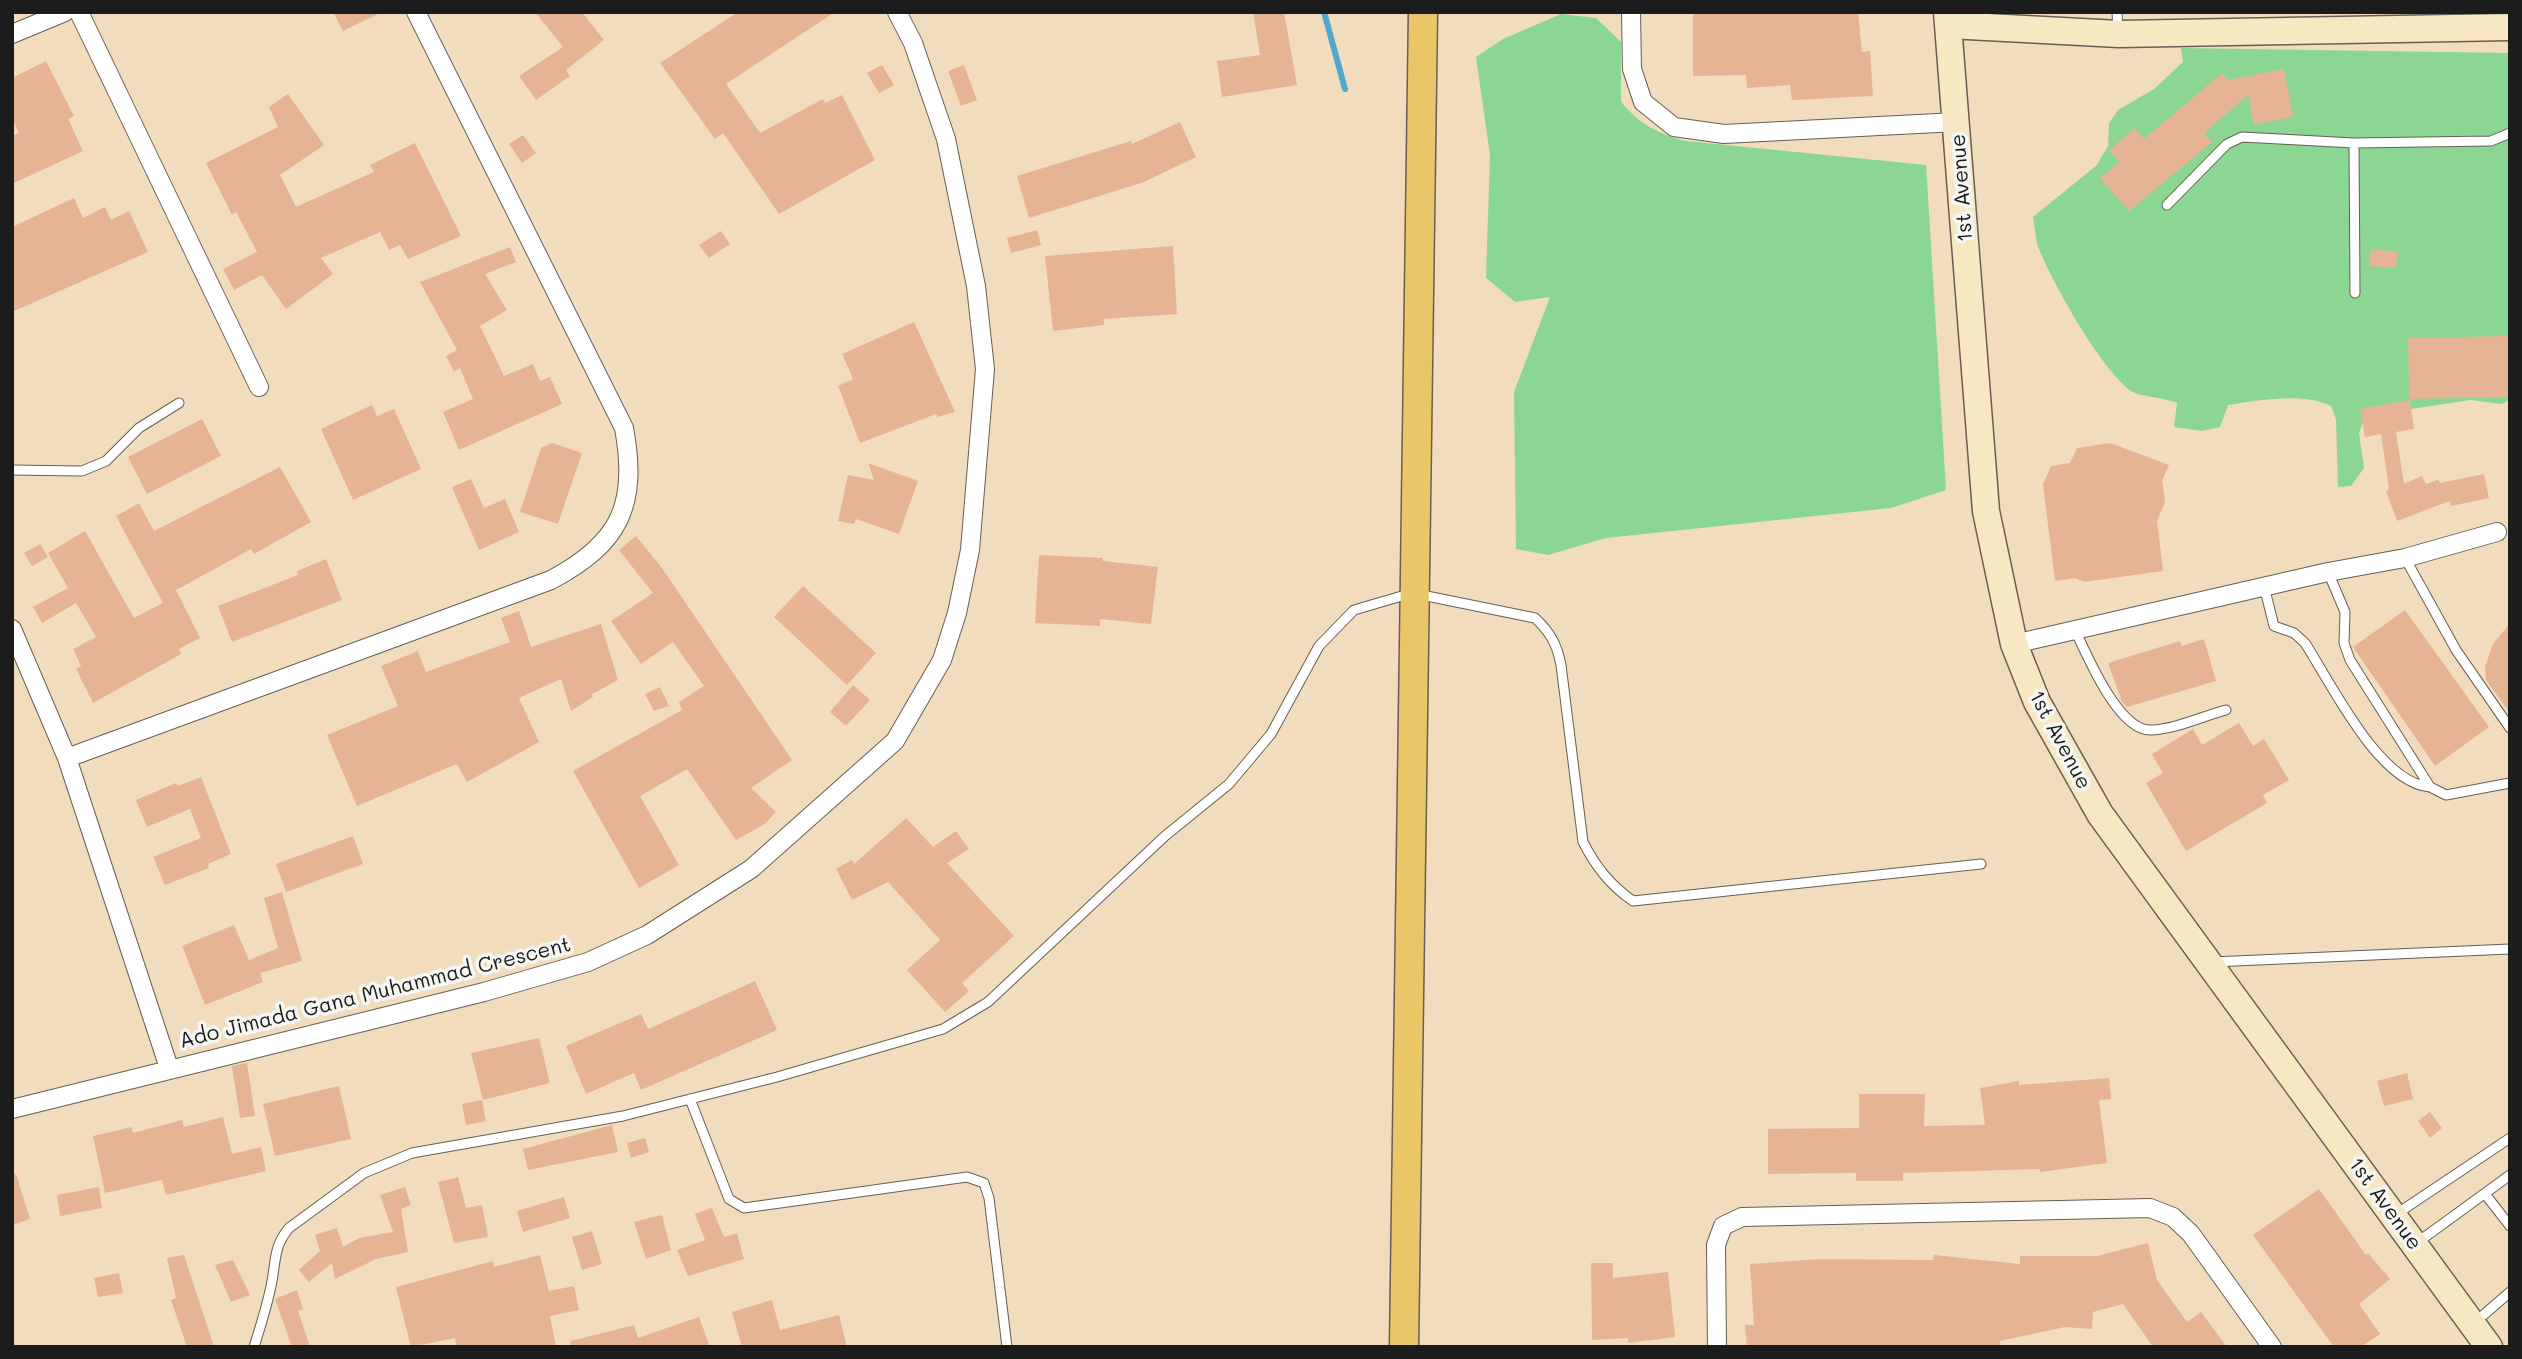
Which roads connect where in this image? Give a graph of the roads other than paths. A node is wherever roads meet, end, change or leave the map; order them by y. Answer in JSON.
{"nodes":[{"id":1,"x":65,"y":12,"type":"edge"},
{"id":2,"x":79,"y":12,"type":"edge"},
{"id":3,"x":416,"y":12,"type":"edge"},
{"id":4,"x":897,"y":12,"type":"edge"},
{"id":5,"x":1423,"y":12,"type":"edge"},
{"id":6,"x":1631,"y":12,"type":"edge"},
{"id":7,"x":1948,"y":19,"type":"edge"},
{"id":8,"x":2118,"y":23,"type":"edge"},
{"id":9,"x":20,"y":25,"type":"edge"},
{"id":10,"x":2510,"y":27,"type":"edge"},
{"id":11,"x":1956,"y":121,"type":"junction"},
{"id":12,"x":2510,"y":133,"type":"edge"},
{"id":13,"x":2354,"y":143,"type":"junction"},
{"id":14,"x":2167,"y":205,"type":"dead end"},
{"id":15,"x":2355,"y":293,"type":"dead end"},
{"id":16,"x":259,"y":387,"type":"dead end"},
{"id":17,"x":179,"y":403,"type":"dead end"},
{"id":18,"x":12,"y":470,"type":"edge"},
{"id":19,"x":2497,"y":532,"type":"dead end"},
{"id":20,"x":2405,"y":558,"type":"junction"},
{"id":21,"x":2328,"y":572,"type":"junction"},
{"id":22,"x":2264,"y":586,"type":"junction"},
{"id":23,"x":1412,"y":593,"type":"junction"},
{"id":24,"x":12,"y":629,"type":"edge"},
{"id":25,"x":2075,"y":630,"type":"junction"},
{"id":26,"x":2014,"y":644,"type":"junction"},
{"id":27,"x":2226,"y":710,"type":"dead end"},
{"id":28,"x":2510,"y":728,"type":"edge"},
{"id":29,"x":67,"y":758,"type":"junction"},
{"id":30,"x":2510,"y":783,"type":"edge"},
{"id":31,"x":2430,"y":787,"type":"junction"},
{"id":32,"x":1981,"y":864,"type":"dead end"},
{"id":33,"x":2510,"y":949,"type":"edge"},
{"id":34,"x":2207,"y":962,"type":"junction"},
{"id":35,"x":169,"y":1068,"type":"junction"},
{"id":36,"x":690,"y":1099,"type":"junction"},
{"id":37,"x":12,"y":1109,"type":"edge"},
{"id":38,"x":2510,"y":1138,"type":"edge"},
{"id":39,"x":2510,"y":1175,"type":"edge"},
{"id":40,"x":2485,"y":1194,"type":"junction"},
{"id":41,"x":2393,"y":1216,"type":"junction"},
{"id":42,"x":2510,"y":1226,"type":"edge"},
{"id":43,"x":2415,"y":1244,"type":"junction"},
{"id":44,"x":2510,"y":1292,"type":"edge"},
{"id":45,"x":2472,"y":1325,"type":"junction"},
{"id":46,"x":254,"y":1347,"type":"edge"},
{"id":47,"x":1007,"y":1347,"type":"edge"},
{"id":48,"x":1404,"y":1347,"type":"edge"},
{"id":49,"x":1717,"y":1347,"type":"edge"},
{"id":50,"x":2272,"y":1347,"type":"edge"},
{"id":51,"x":2489,"y":1347,"type":"edge"}],
"edges":[{"from":1,"to":9,"type":"street"},
{"from":2,"to":16,"type":"street"},
{"from":3,"to":29,"type":"street"},
{"from":4,"to":35,"type":"street","name":"Ado Jimada Gana Muhammad Crescent"},
{"from":5,"to":23,"type":"main road"},
{"from":6,"to":11,"type":"street"},
{"from":7,"to":8,"type":"street"},
{"from":7,"to":11,"type":"street","name":"1st Avenue"},
{"from":8,"to":10,"type":"street"},
{"from":11,"to":26,"type":"street","name":"1st Avenue"},
{"from":12,"to":13,"type":"lane"},
{"from":13,"to":14,"type":"lane"},
{"from":13,"to":15,"type":"lane"},
{"from":17,"to":18,"type":"lane"},
{"from":19,"to":20,"type":"street"},
{"from":20,"to":21,"type":"street"},
{"from":20,"to":28,"type":"lane"},
{"from":21,"to":22,"type":"street"},
{"from":21,"to":31,"type":"lane"},
{"from":22,"to":25,"type":"street"},
{"from":22,"to":31,"type":"lane"},
{"from":23,"to":32,"type":"lane"},
{"from":23,"to":36,"type":"lane"},
{"from":23,"to":48,"type":"main road"},
{"from":24,"to":29,"type":"street","name":"Ado Jimada Gana Muhammad Crescent"},
{"from":25,"to":26,"type":"street"},
{"from":25,"to":27,"type":"lane"},
{"from":26,"to":34,"type":"street","name":"1st Avenue"},
{"from":29,"to":35,"type":"street","name":"Ado Jimada Gana Muhammad Crescent"},
{"from":30,"to":31,"type":"lane"},
{"from":33,"to":34,"type":"lane"},
{"from":34,"to":41,"type":"street","name":"1st Avenue"},
{"from":35,"to":37,"type":"street","name":"Ado Jimada Gana Muhammad Crescent"},
{"from":36,"to":46,"type":"lane"},
{"from":36,"to":47,"type":"lane"},
{"from":38,"to":41,"type":"lane"},
{"from":39,"to":40,"type":"lane"},
{"from":40,"to":42,"type":"lane"},
{"from":40,"to":43,"type":"lane"},
{"from":41,"to":43,"type":"street","name":"1st Avenue"},
{"from":43,"to":45,"type":"street","name":"1st Avenue"},
{"from":44,"to":45,"type":"lane"},
{"from":45,"to":51,"type":"street","name":"1st Avenue"},
{"from":49,"to":50,"type":"street"}]}
